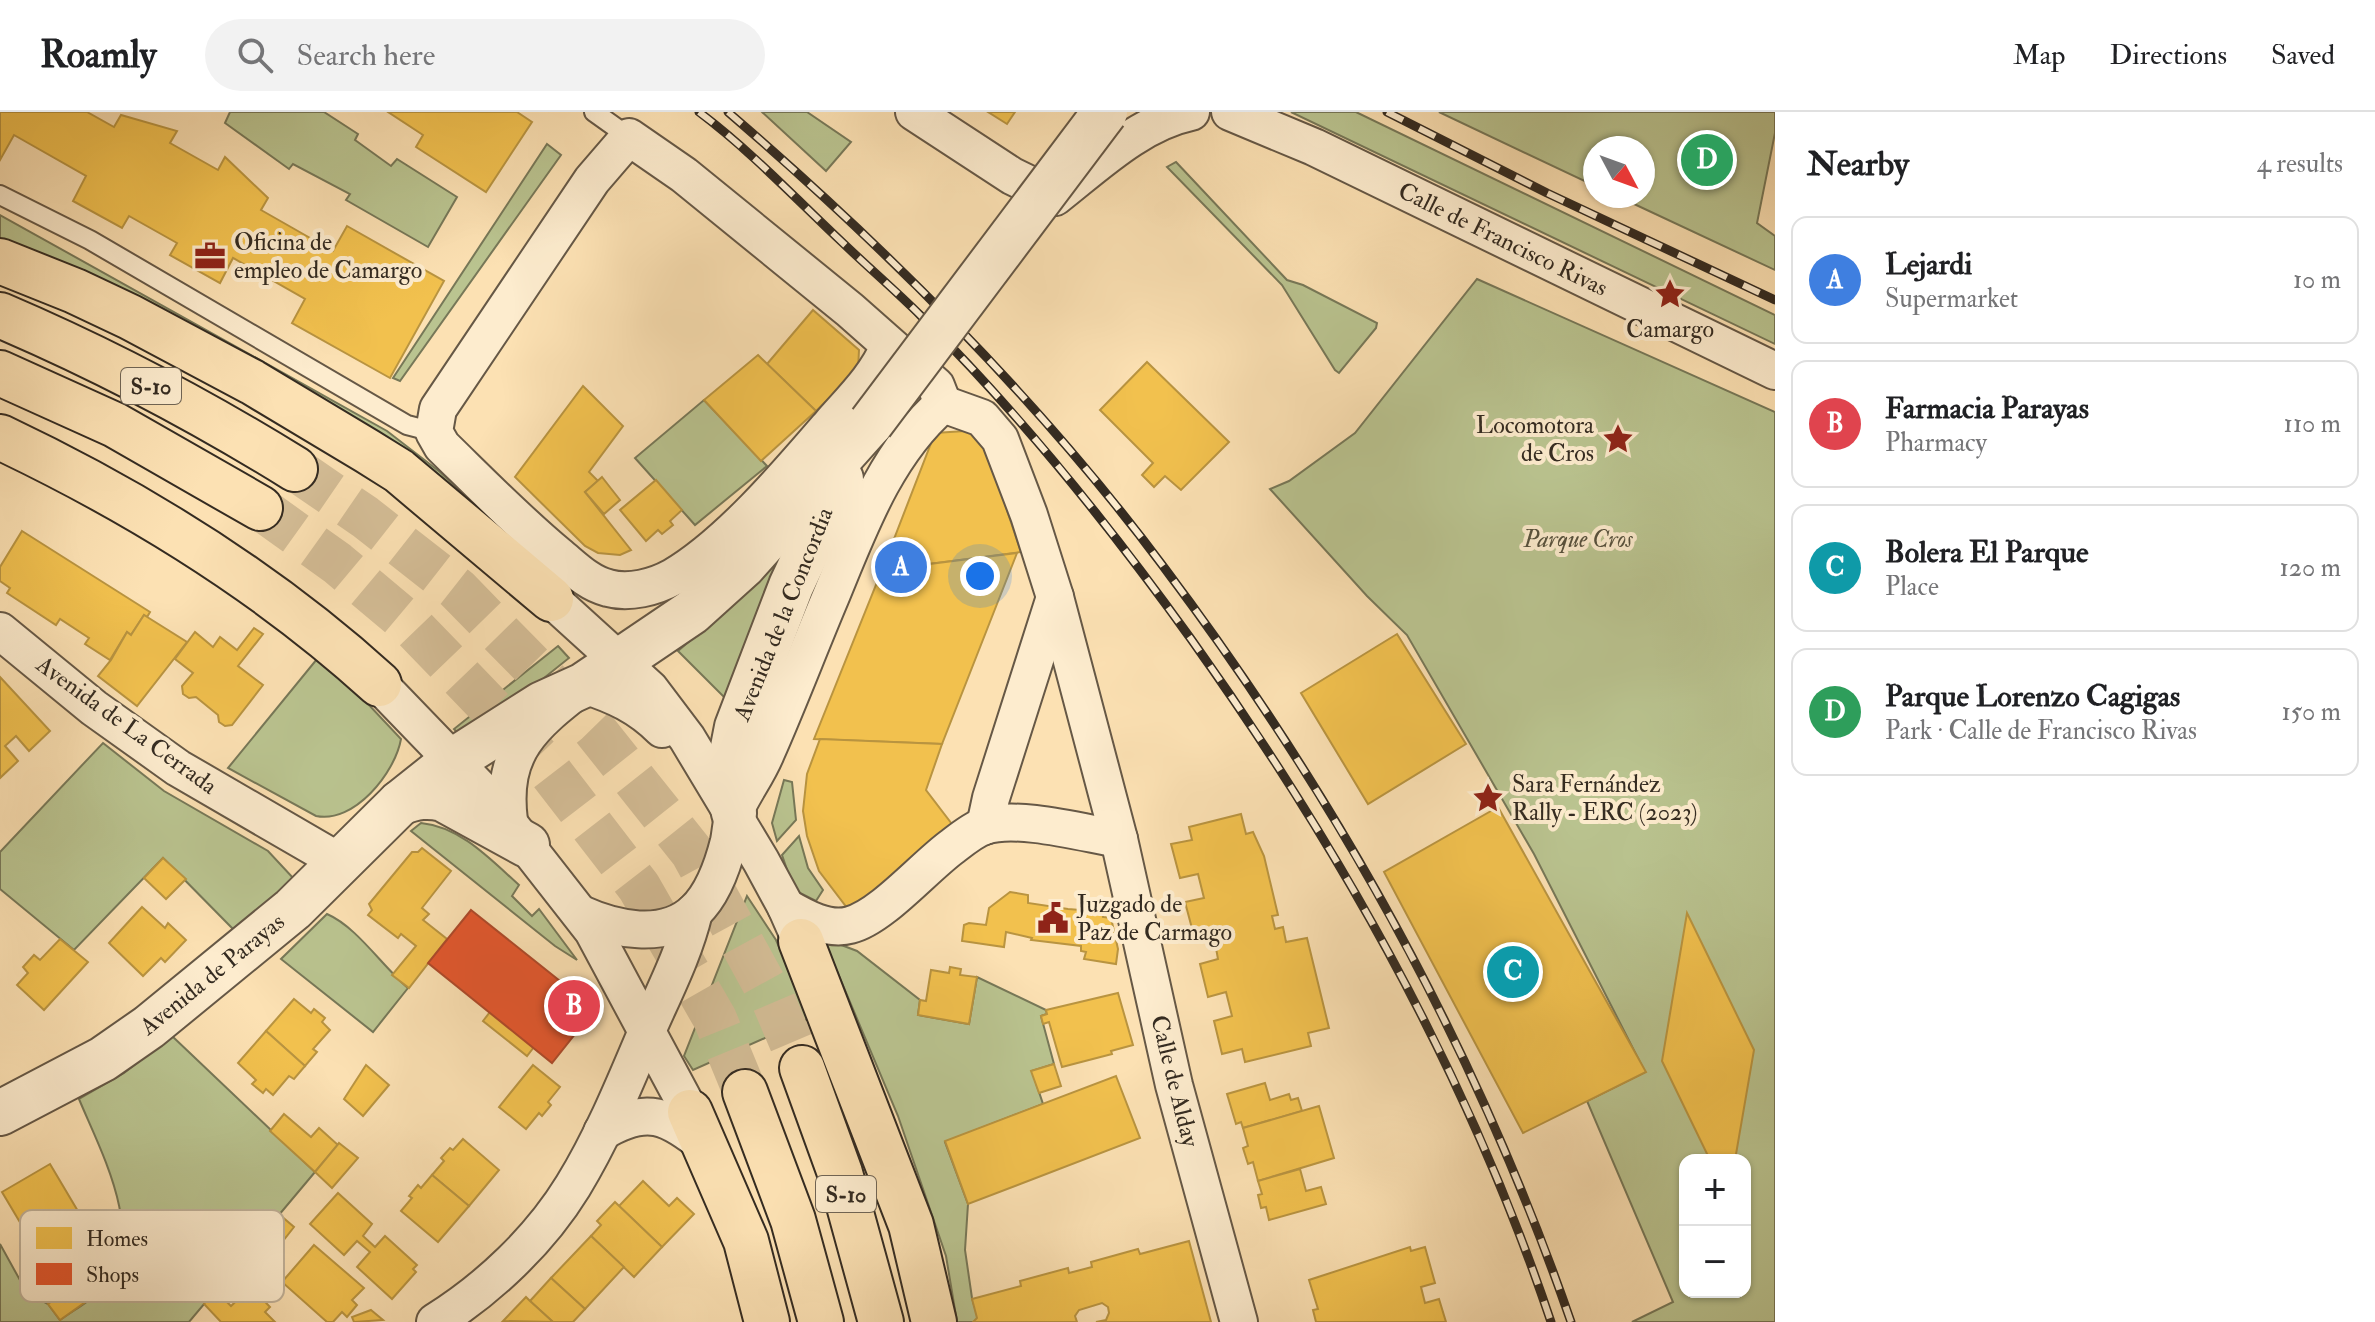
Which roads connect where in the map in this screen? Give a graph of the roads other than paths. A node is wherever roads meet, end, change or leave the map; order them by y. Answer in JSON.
{"nodes":[{"id":1,"x":594,"y":112,"type":"edge"},
{"id":2,"x":914,"y":112,"type":"edge"},
{"id":3,"x":1191,"y":112,"type":"edge"},
{"id":4,"x":1230,"y":112,"type":"edge"},
{"id":5,"x":1114,"y":128,"type":"edge"},
{"id":6,"x":629,"y":137,"type":"junction"},
{"id":7,"x":0,"y":195,"type":"edge"},
{"id":8,"x":0,"y":261,"type":"edge"},
{"id":9,"x":0,"y":315,"type":"edge"},
{"id":10,"x":889,"y":346,"type":"junction"},
{"id":11,"x":1775,"y":371,"type":"edge"},
{"id":12,"x":0,"y":373,"type":"edge"},
{"id":13,"x":943,"y":404,"type":"junction"},
{"id":14,"x":871,"y":423,"type":"junction"},
{"id":15,"x":434,"y":432,"type":"junction"},
{"id":16,"x":0,"y":437,"type":"edge"},
{"id":17,"x":295,"y":469,"type":"tunnel mouth"},
{"id":18,"x":260,"y":508,"type":"tunnel mouth"},
{"id":19,"x":1055,"y":597,"type":"junction"},
{"id":20,"x":551,"y":599,"type":"joint"},
{"id":21,"x":0,"y":631,"type":"edge"},
{"id":22,"x":621,"y":662,"type":"junction"},
{"id":23,"x":379,"y":684,"type":"joint"},
{"id":24,"x":584,"y":685,"type":"junction"},
{"id":25,"x":454,"y":760,"type":"junction"},
{"id":26,"x":724,"y":800,"type":"junction"},
{"id":27,"x":400,"y":803,"type":"junction"},
{"id":28,"x":985,"y":826,"type":"junction"},
{"id":29,"x":518,"y":833,"type":"junction"},
{"id":30,"x":1119,"y":839,"type":"junction"},
{"id":31,"x":340,"y":862,"type":"junction"},
{"id":32,"x":694,"y":912,"type":"junction"},
{"id":33,"x":581,"y":914,"type":"junction"},
{"id":34,"x":794,"y":924,"type":"junction"},
{"id":35,"x":648,"y":1030,"type":"junction"},
{"id":36,"x":802,"y":1068,"type":"tunnel mouth"},
{"id":37,"x":745,"y":1092,"type":"tunnel mouth"},
{"id":38,"x":0,"y":1113,"type":"edge"},
{"id":39,"x":698,"y":1130,"type":"junction"},
{"id":40,"x":602,"y":1132,"type":"junction"},
{"id":41,"x":435,"y":1322,"type":"edge"},
{"id":42,"x":767,"y":1322,"type":"edge"},
{"id":43,"x":821,"y":1322,"type":"edge"},
{"id":44,"x":881,"y":1322,"type":"edge"},
{"id":45,"x":934,"y":1322,"type":"edge"},
{"id":46,"x":1239,"y":1322,"type":"edge"}],
"edges":[{"from":1,"to":6,"type":"lane"},
{"from":2,"to":5,"type":"street"},
{"from":3,"to":5,"type":"street"},
{"from":4,"to":11,"type":"street","name":"Calle de Francisco Rivas"},
{"from":5,"to":14,"type":"street","name":"Avenida de la Concordia","bridge":true},
{"from":6,"to":10,"type":"street"},
{"from":6,"to":15,"type":"street"},
{"from":7,"to":15,"type":"lane"},
{"from":8,"to":20,"type":"highway"},
{"from":9,"to":17,"type":"highway","number":"S-10"},
{"from":10,"to":13,"type":"street"},
{"from":10,"to":15,"type":"street"},
{"from":12,"to":18,"type":"highway","number":"S-10"},
{"from":13,"to":19,"type":"street","name":"Calle de Alday"},
{"from":13,"to":26,"type":"street"},
{"from":14,"to":22,"type":"street","name":"Avenida de la Concordia"},
{"from":14,"to":26,"type":"street","name":"Avenida de la Concordia"},
{"from":16,"to":23,"type":"highway"},
{"from":19,"to":28,"type":"street"},
{"from":19,"to":30,"type":"street","name":"Calle de Alday"},
{"from":20,"to":22,"type":"street"},
{"from":21,"to":31,"type":"street","name":"Avenida de La Cerrada"},
{"from":22,"to":24,"type":"street","name":"Avenida de la Concordia"},
{"from":22,"to":26,"type":"street"},
{"from":23,"to":25,"type":"street"},
{"from":24,"to":25,"type":"street","name":"Avenida de la Concordia"},
{"from":24,"to":26,"type":"street"},
{"from":24,"to":29,"type":"street"},
{"from":25,"to":27,"type":"street","name":"Avenida de Parayas"},
{"from":25,"to":29,"type":"street"},
{"from":26,"to":32,"type":"street"},
{"from":26,"to":34,"type":"street"},
{"from":27,"to":29,"type":"street"},
{"from":27,"to":31,"type":"street","name":"Avenida de Parayas"},
{"from":28,"to":30,"type":"street"},
{"from":28,"to":34,"type":"street"},
{"from":29,"to":33,"type":"street"},
{"from":30,"to":46,"type":"street","name":"Calle de Alday"},
{"from":31,"to":38,"type":"street","name":"Avenida de Parayas"},
{"from":32,"to":33,"type":"street"},
{"from":32,"to":35,"type":"street"},
{"from":33,"to":35,"type":"street"},
{"from":34,"to":45,"type":"highway"},
{"from":35,"to":39,"type":"street"},
{"from":35,"to":40,"type":"street"},
{"from":36,"to":44,"type":"highway","number":"S-10"},
{"from":37,"to":43,"type":"highway","number":"S-10"},
{"from":39,"to":40,"type":"street"},
{"from":39,"to":42,"type":"highway"},
{"from":40,"to":41,"type":"street"}]}
